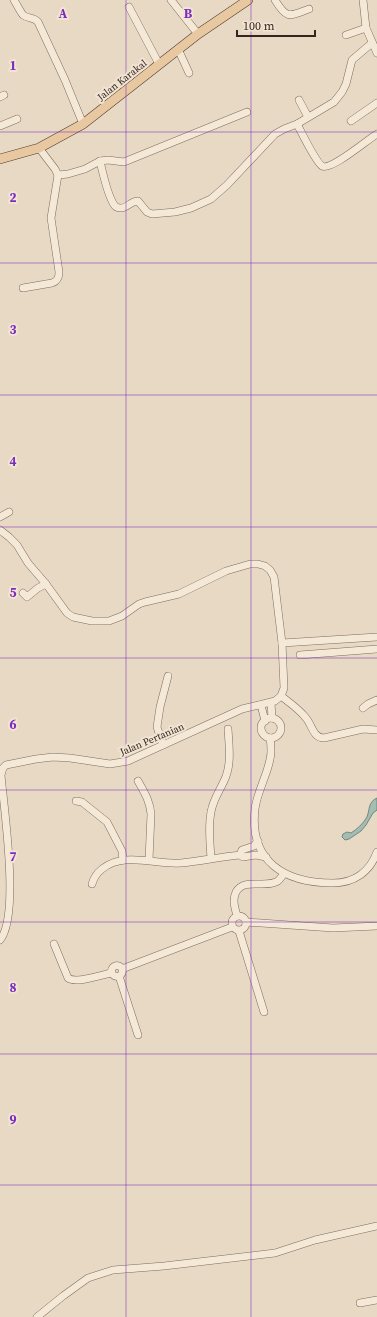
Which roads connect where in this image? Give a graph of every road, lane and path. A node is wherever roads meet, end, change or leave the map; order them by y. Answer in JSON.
{"nodes":[{"id":1,"x":14,"y":0,"type":"edge"},
{"id":2,"x":171,"y":0,"type":"edge"},
{"id":3,"x":248,"y":0,"type":"edge"},
{"id":4,"x":275,"y":0,"type":"edge"},
{"id":5,"x":363,"y":0,"type":"edge"},
{"id":6,"x":129,"y":7,"type":"dead end"},
{"id":7,"x":309,"y":8,"type":"dead end"},
{"id":8,"x":366,"y":28,"type":"junction"},
{"id":9,"x":198,"y":34,"type":"junction"},
{"id":10,"x":346,"y":35,"type":"dead end"},
{"id":11,"x":372,"y":43,"type":"junction"},
{"id":12,"x":178,"y":49,"type":"junction"},
{"id":13,"x":377,"y":52,"type":"edge"},
{"id":14,"x":160,"y":64,"type":"junction"},
{"id":15,"x":189,"y":73,"type":"dead end"},
{"id":16,"x":299,"y":100,"type":"dead end"},
{"id":17,"x":377,"y":103,"type":"edge"},
{"id":18,"x":247,"y":112,"type":"dead end"},
{"id":19,"x":308,"y":117,"type":"junction"},
{"id":20,"x":17,"y":119,"type":"dead end"},
{"id":21,"x":351,"y":121,"type":"dead end"},
{"id":22,"x":83,"y":124,"type":"junction"},
{"id":23,"x":297,"y":124,"type":"junction"},
{"id":24,"x":0,"y":126,"type":"edge"},
{"id":25,"x":377,"y":134,"type":"edge"},
{"id":26,"x":39,"y":148,"type":"junction"},
{"id":27,"x":0,"y":159,"type":"edge"},
{"id":28,"x":100,"y":161,"type":"junction"},
{"id":29,"x":58,"y":175,"type":"junction"},
{"id":30,"x":23,"y":288,"type":"dead end"},
{"id":31,"x":9,"y":512,"type":"dead end"},
{"id":32,"x":0,"y":517,"type":"edge"},
{"id":33,"x":0,"y":530,"type":"edge"},
{"id":34,"x":46,"y":584,"type":"junction"},
{"id":35,"x":23,"y":593,"type":"dead end"},
{"id":36,"x":377,"y":636,"type":"edge"},
{"id":37,"x":282,"y":643,"type":"junction"},
{"id":38,"x":377,"y":649,"type":"edge"},
{"id":39,"x":300,"y":655,"type":"dead end"},
{"id":40,"x":168,"y":676,"type":"dead end"},
{"id":41,"x":281,"y":696,"type":"junction"},
{"id":42,"x":377,"y":700,"type":"edge"},
{"id":43,"x":271,"y":703,"type":"junction"},
{"id":44,"x":261,"y":705,"type":"junction"},
{"id":45,"x":363,"y":708,"type":"dead end"},
{"id":46,"x":272,"y":718,"type":"junction"},
{"id":47,"x":265,"y":721,"type":"junction"},
{"id":48,"x":228,"y":729,"type":"dead end"},
{"id":49,"x":377,"y":730,"type":"edge"},
{"id":50,"x":270,"y":738,"type":"junction"},
{"id":51,"x":163,"y":745,"type":"junction"},
{"id":52,"x":138,"y":781,"type":"dead end"},
{"id":53,"x":76,"y":801,"type":"dead end"},
{"id":54,"x":258,"y":841,"type":"junction"},
{"id":55,"x":377,"y":852,"type":"edge"},
{"id":56,"x":240,"y":855,"type":"junction"},
{"id":57,"x":266,"y":857,"type":"junction"},
{"id":58,"x":211,"y":858,"type":"junction"},
{"id":59,"x":123,"y":860,"type":"junction"},
{"id":60,"x":149,"y":860,"type":"junction"},
{"id":61,"x":284,"y":874,"type":"junction"},
{"id":62,"x":92,"y":884,"type":"dead end"},
{"id":63,"x":237,"y":916,"type":"junction"},
{"id":64,"x":246,"y":922,"type":"junction"},
{"id":65,"x":377,"y":926,"type":"edge"},
{"id":66,"x":232,"y":927,"type":"junction"},
{"id":67,"x":239,"y":931,"type":"junction"},
{"id":68,"x":0,"y":940,"type":"edge"},
{"id":69,"x":54,"y":944,"type":"dead end"},
{"id":70,"x":122,"y":969,"type":"junction"},
{"id":71,"x":111,"y":973,"type":"junction"},
{"id":72,"x":119,"y":976,"type":"junction"},
{"id":73,"x":264,"y":1012,"type":"dead end"},
{"id":74,"x":138,"y":1035,"type":"dead end"},
{"id":75,"x":377,"y":1226,"type":"edge"},
{"id":76,"x":377,"y":1300,"type":"edge"},
{"id":77,"x":360,"y":1303,"type":"dead end"},
{"id":78,"x":37,"y":1317,"type":"edge"}],
"edges":[{"from":1,"to":22,"type":"street"},
{"from":2,"to":9,"type":"street"},
{"from":3,"to":9,"type":"main road","name":"Jalan Karakal"},
{"from":4,"to":7,"type":"street"},
{"from":5,"to":8,"type":"street"},
{"from":6,"to":14,"type":"street"},
{"from":8,"to":10,"type":"street"},
{"from":8,"to":11,"type":"street"},
{"from":9,"to":12,"type":"main road","name":"Jalan Karakal"},
{"from":11,"to":13,"type":"street"},
{"from":11,"to":19,"type":"street"},
{"from":12,"to":14,"type":"main road","name":"Jalan Karakal"},
{"from":12,"to":15,"type":"street"},
{"from":14,"to":22,"type":"main road","name":"Jalan Karakal"},
{"from":16,"to":19,"type":"street"},
{"from":17,"to":21,"type":"street"},
{"from":18,"to":28,"type":"street"},
{"from":19,"to":23,"type":"street"},
{"from":20,"to":24,"type":"street"},
{"from":22,"to":26,"type":"main road","name":"Jalan Karakal"},
{"from":23,"to":25,"type":"street"},
{"from":23,"to":28,"type":"street"},
{"from":26,"to":27,"type":"main road","name":"Jalan Karakal"},
{"from":26,"to":29,"type":"street"},
{"from":28,"to":29,"type":"street"},
{"from":29,"to":30,"type":"street"},
{"from":31,"to":32,"type":"street"},
{"from":33,"to":34,"type":"street"},
{"from":34,"to":35,"type":"street"},
{"from":34,"to":37,"type":"street"},
{"from":36,"to":37,"type":"street"},
{"from":37,"to":41,"type":"street"},
{"from":38,"to":39,"type":"street"},
{"from":40,"to":51,"type":"street"},
{"from":41,"to":43,"type":"street","name":"Jalan Pertanian"},
{"from":41,"to":49,"type":"street"},
{"from":42,"to":45,"type":"street"},
{"from":43,"to":44,"type":"street","name":"Jalan Pertanian"},
{"from":43,"to":46,"type":"street"},
{"from":44,"to":47,"type":"street"},
{"from":44,"to":51,"type":"street","name":"Jalan Pertanian"},
{"from":46,"to":47,"type":"street"},
{"from":46,"to":50,"type":"street"},
{"from":47,"to":50,"type":"street"},
{"from":48,"to":58,"type":"street"},
{"from":50,"to":54,"type":"street"},
{"from":51,"to":68,"type":"street","name":"Jalan Pertanian"},
{"from":52,"to":60,"type":"street"},
{"from":53,"to":59,"type":"street"},
{"from":54,"to":56,"type":"street"},
{"from":54,"to":57,"type":"street"},
{"from":55,"to":61,"type":"street"},
{"from":56,"to":57,"type":"street"},
{"from":56,"to":58,"type":"street"},
{"from":57,"to":61,"type":"street"},
{"from":58,"to":60,"type":"street"},
{"from":59,"to":60,"type":"street"},
{"from":59,"to":62,"type":"street"},
{"from":61,"to":63,"type":"street"},
{"from":63,"to":64,"type":"street"},
{"from":63,"to":66,"type":"street"},
{"from":64,"to":65,"type":"street"},
{"from":64,"to":67,"type":"street"},
{"from":66,"to":67,"type":"street"},
{"from":66,"to":70,"type":"street"},
{"from":67,"to":73,"type":"street"},
{"from":69,"to":71,"type":"street"},
{"from":70,"to":71,"type":"street"},
{"from":70,"to":72,"type":"street"},
{"from":71,"to":72,"type":"street"},
{"from":72,"to":74,"type":"street"},
{"from":75,"to":78,"type":"street"},
{"from":76,"to":77,"type":"street"}]}
